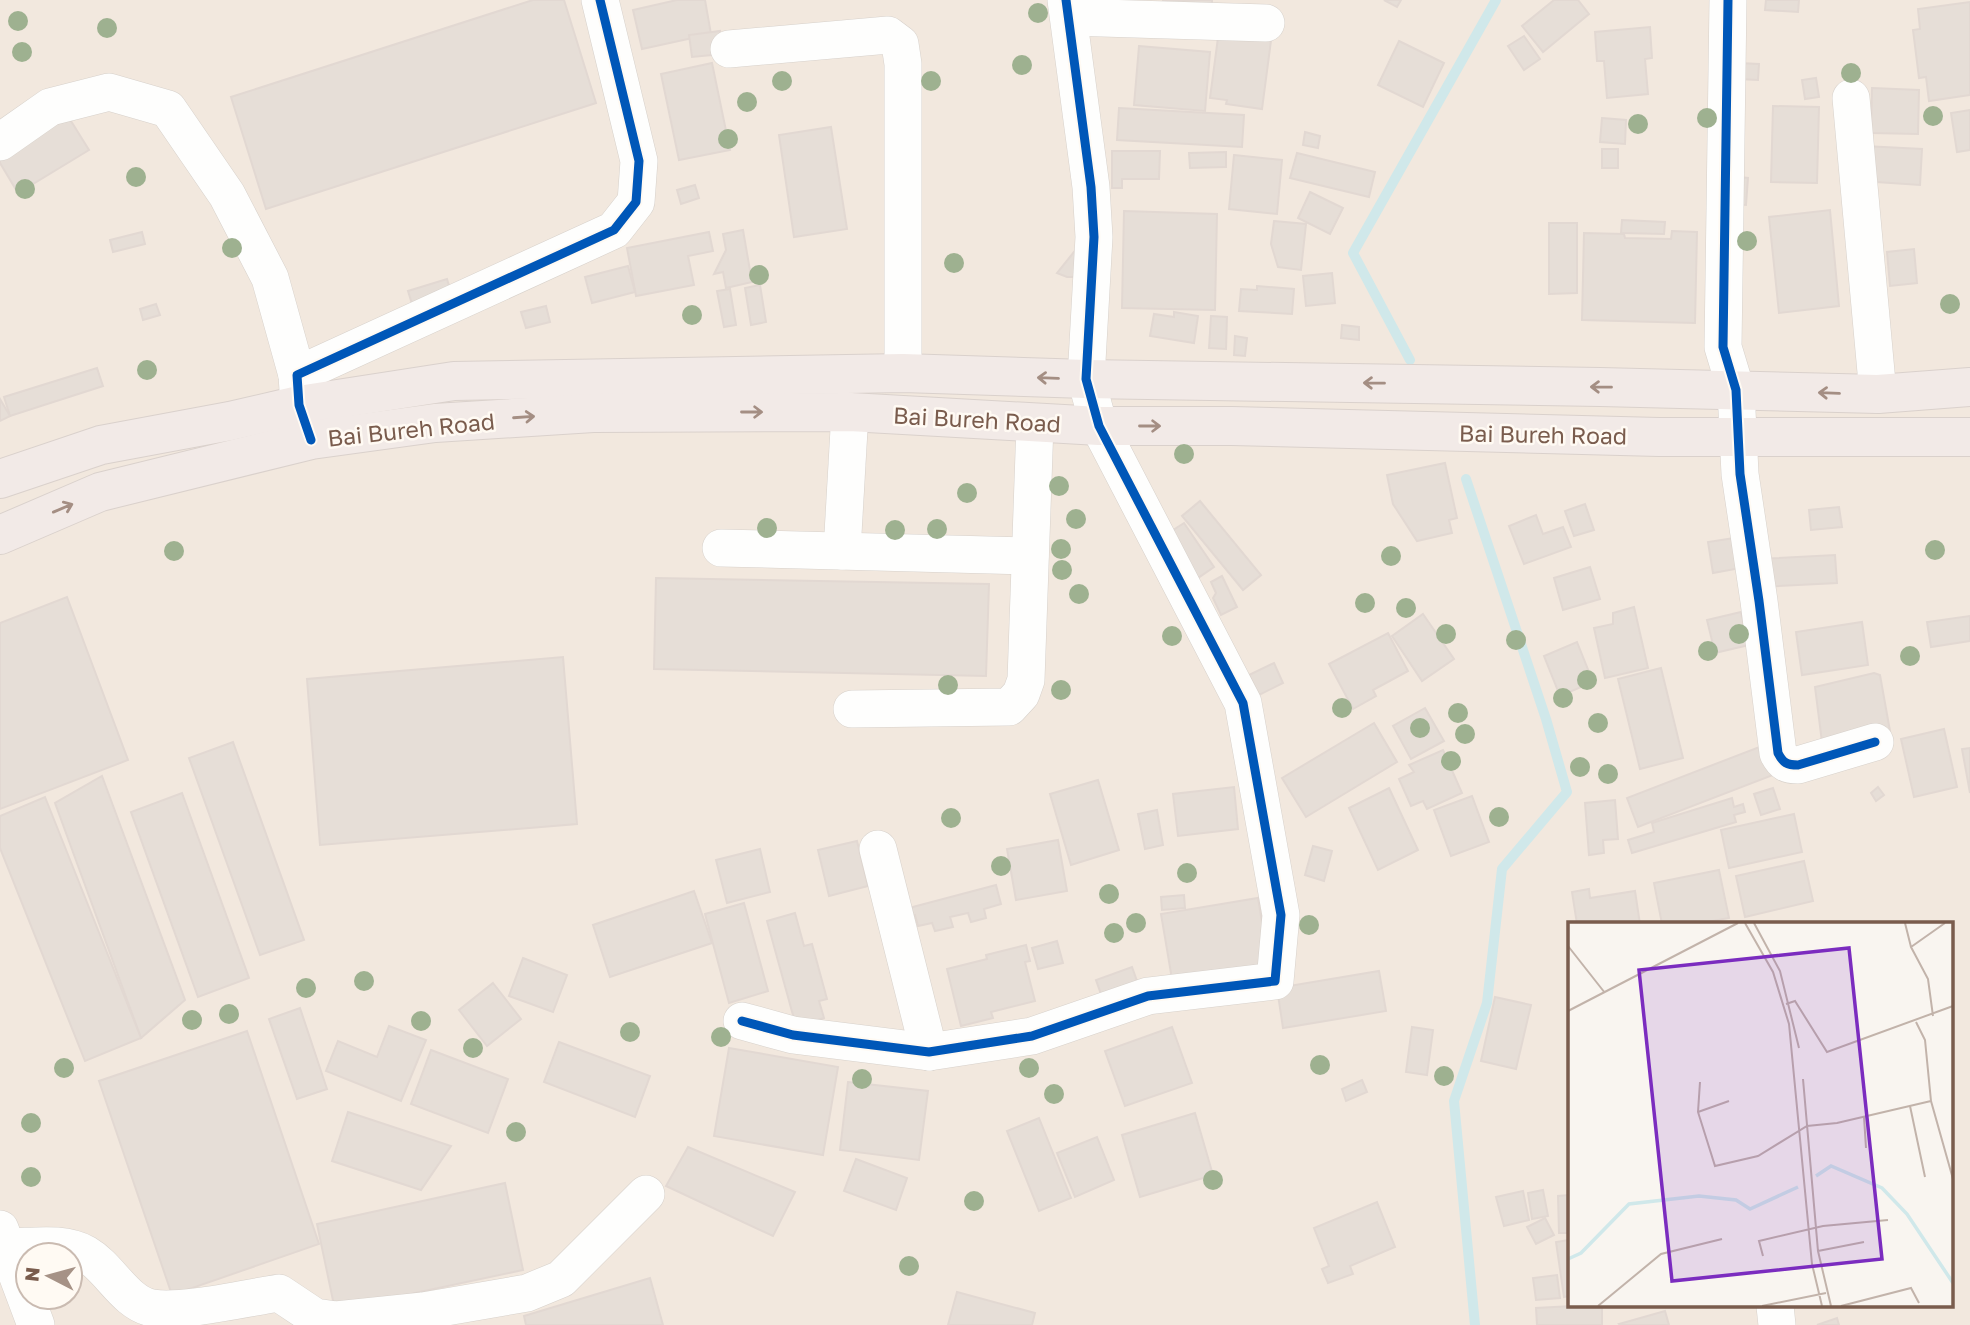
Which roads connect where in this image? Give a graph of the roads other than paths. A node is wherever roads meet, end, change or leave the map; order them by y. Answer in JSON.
{"nodes":[{"id":1,"x":600,"y":0,"type":"edge"},
{"id":2,"x":1728,"y":0,"type":"edge"},
{"id":3,"x":1068,"y":8,"type":"edge"},
{"id":4,"x":1266,"y":23,"type":"dead end"},
{"id":5,"x":729,"y":49,"type":"dead end"},
{"id":6,"x":1850,"y":99,"type":"dead end"},
{"id":7,"x":0,"y":142,"type":"edge"},
{"id":8,"x":903,"y":373,"type":"junction"},
{"id":9,"x":1086,"y":379,"type":"junction"},
{"id":10,"x":1970,"y":387,"type":"edge"},
{"id":11,"x":1736,"y":390,"type":"junction"},
{"id":12,"x":1878,"y":394,"type":"junction"},
{"id":13,"x":302,"y":407,"type":"junction"},
{"id":14,"x":850,"y":412,"type":"junction"},
{"id":15,"x":1035,"y":424,"type":"junction"},
{"id":16,"x":1099,"y":426,"type":"junction"},
{"id":17,"x":1740,"y":437,"type":"junction"},
{"id":18,"x":1970,"y":437,"type":"edge"},
{"id":19,"x":0,"y":479,"type":"edge"},
{"id":20,"x":0,"y":536,"type":"edge"},
{"id":21,"x":721,"y":548,"type":"dead end"},
{"id":22,"x":842,"y":551,"type":"junction"},
{"id":23,"x":1030,"y":556,"type":"junction"},
{"id":24,"x":852,"y":709,"type":"dead end"},
{"id":25,"x":1874,"y":741,"type":"dead end"},
{"id":26,"x":878,"y":849,"type":"dead end"},
{"id":27,"x":742,"y":1021,"type":"dead end"},
{"id":28,"x":929,"y":1052,"type":"junction"},
{"id":29,"x":646,"y":1194,"type":"dead end"},
{"id":30,"x":4,"y":1238,"type":"edge"},
{"id":31,"x":36,"y":1325,"type":"edge"}],
"edges":[{"from":1,"to":13,"type":"street"},
{"from":2,"to":11,"type":"street"},
{"from":3,"to":4,"type":"street"},
{"from":3,"to":9,"type":"street"},
{"from":5,"to":8,"type":"street"},
{"from":6,"to":12,"type":"street"},
{"from":7,"to":13,"type":"street"},
{"from":9,"to":8,"type":"highway","name":"Bai Bureh Road","one_way":true},
{"from":8,"to":13,"type":"highway","name":"Bai Bureh Road"},
{"from":11,"to":9,"type":"highway","name":"Bai Bureh Road","one_way":true},
{"from":9,"to":16,"type":"street"},
{"from":10,"to":12,"type":"highway","name":"Bai Bureh Road"},
{"from":12,"to":11,"type":"highway","name":"Bai Bureh Road","one_way":true},
{"from":11,"to":17,"type":"street"},
{"from":13,"to":14,"type":"highway","name":"Bai Bureh Road","one_way":true},
{"from":13,"to":19,"type":"highway","name":"Bai Bureh Road"},
{"from":20,"to":13,"type":"highway","name":"Bai Bureh Road","one_way":true},
{"from":14,"to":15,"type":"highway","name":"Bai Bureh Road"},
{"from":14,"to":22,"type":"street"},
{"from":15,"to":16,"type":"highway","name":"Bai Bureh Road"},
{"from":15,"to":23,"type":"street"},
{"from":16,"to":17,"type":"highway","name":"Bai Bureh Road","one_way":true},
{"from":16,"to":28,"type":"street"},
{"from":17,"to":18,"type":"highway","name":"Bai Bureh Road"},
{"from":17,"to":25,"type":"street"},
{"from":21,"to":22,"type":"street"},
{"from":22,"to":23,"type":"street"},
{"from":23,"to":24,"type":"street"},
{"from":26,"to":28,"type":"street"},
{"from":27,"to":28,"type":"street"},
{"from":29,"to":30,"type":"street"},
{"from":30,"to":31,"type":"street"}]}
